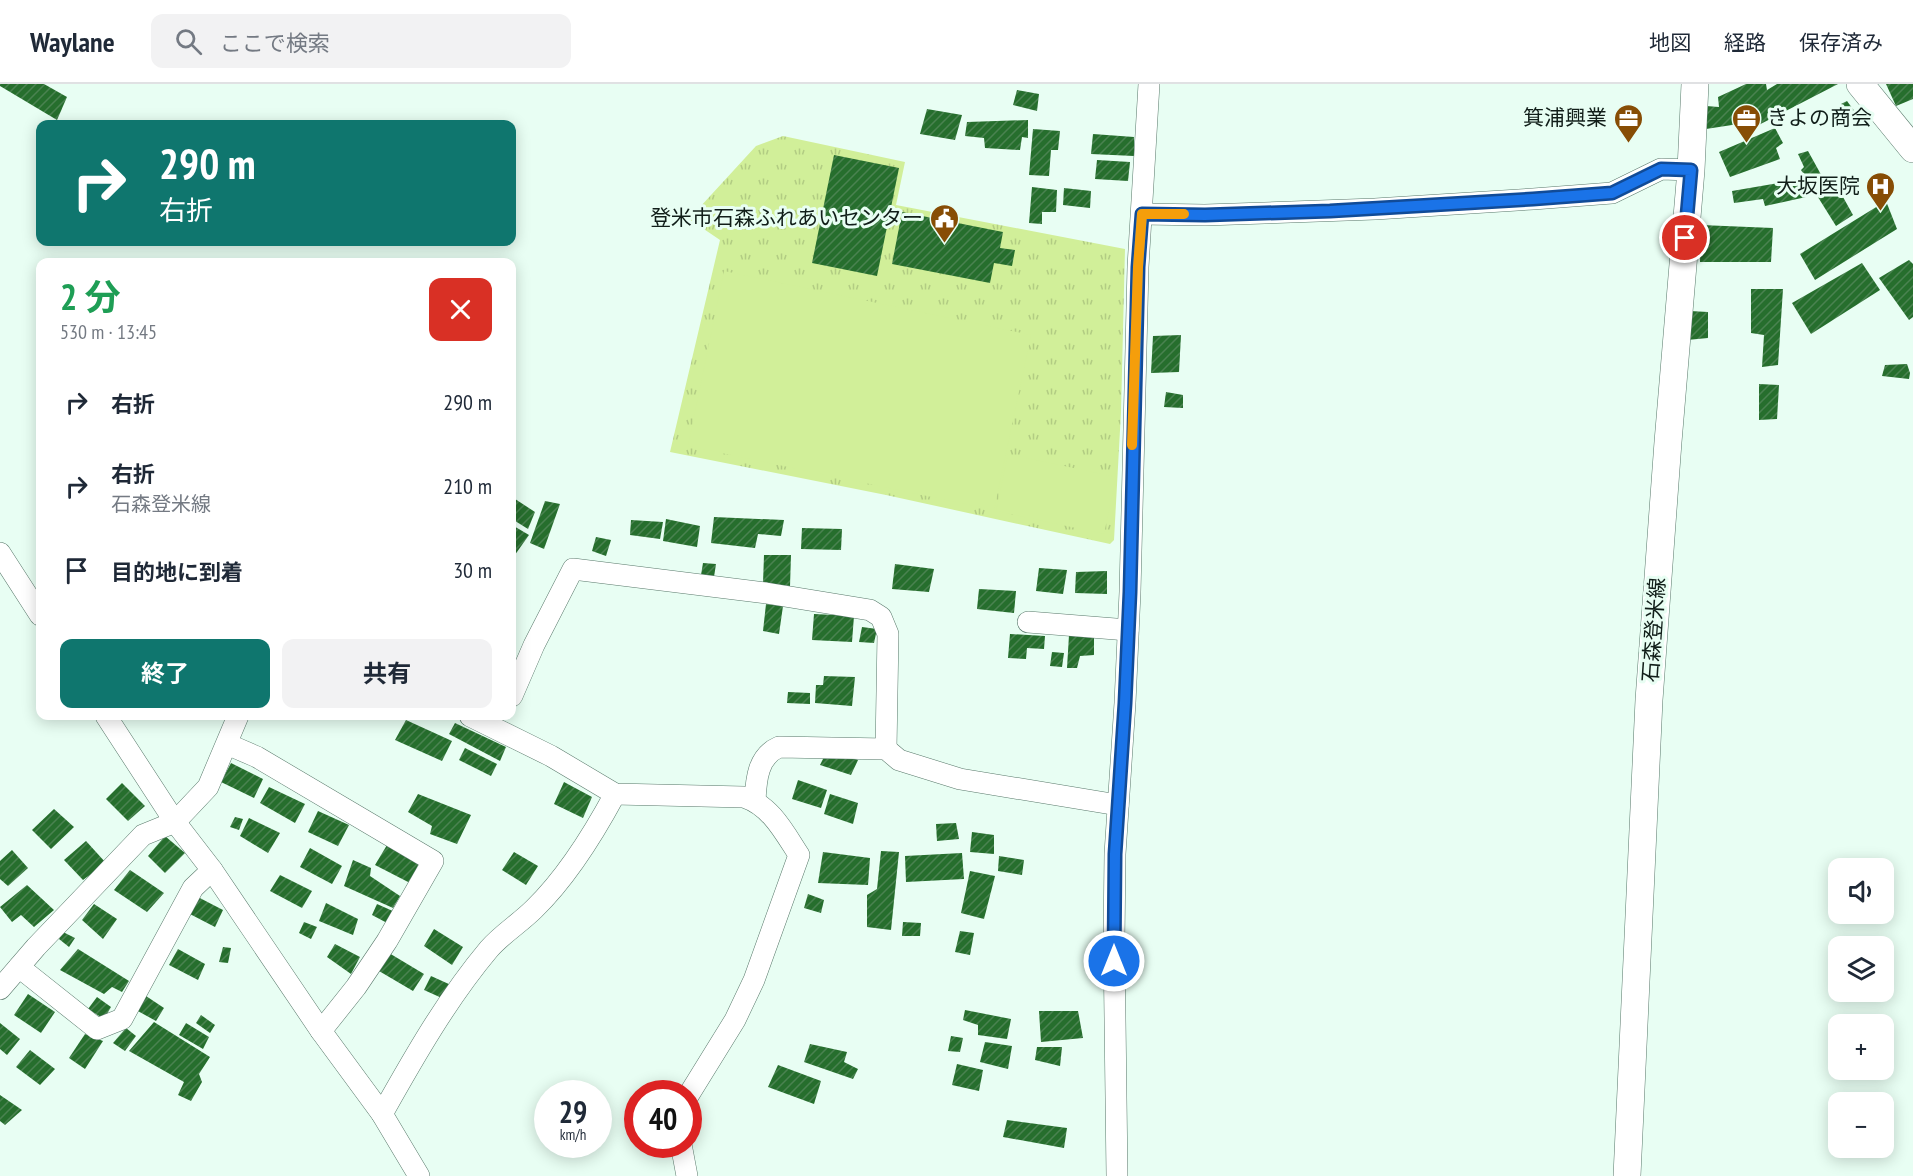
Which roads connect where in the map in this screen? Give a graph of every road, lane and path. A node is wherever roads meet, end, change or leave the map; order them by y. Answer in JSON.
{"nodes":[{"id":1,"x":1149,"y":84,"type":"edge"},
{"id":2,"x":1695,"y":84,"type":"edge"},
{"id":3,"x":1860,"y":84,"type":"edge"},
{"id":4,"x":1913,"y":149,"type":"edge"},
{"id":5,"x":1691,"y":170,"type":"junction"},
{"id":6,"x":1142,"y":214,"type":"junction"},
{"id":7,"x":0,"y":553,"type":"edge"},
{"id":8,"x":36,"y":609,"type":"edge"},
{"id":9,"x":1028,"y":622,"type":"dead end"},
{"id":10,"x":1128,"y":630,"type":"junction"},
{"id":11,"x":516,"y":687,"type":"edge"},
{"id":12,"x":109,"y":720,"type":"edge"},
{"id":13,"x":236,"y":720,"type":"edge"},
{"id":14,"x":500,"y":722,"type":"edge"},
{"id":15,"x":227,"y":744,"type":"junction"},
{"id":16,"x":886,"y":749,"type":"junction"},
{"id":17,"x":615,"y":794,"type":"junction"},
{"id":18,"x":755,"y":801,"type":"junction"},
{"id":19,"x":1118,"y":805,"type":"junction"},
{"id":20,"x":175,"y":822,"type":"junction"},
{"id":21,"x":212,"y":870,"type":"junction"},
{"id":22,"x":19,"y":966,"type":"junction"},
{"id":23,"x":0,"y":989,"type":"edge"},
{"id":24,"x":321,"y":1031,"type":"junction"},
{"id":25,"x":698,"y":1080,"type":"edge"},
{"id":26,"x":382,"y":1114,"type":"junction"},
{"id":27,"x":684,"y":1158,"type":"edge"},
{"id":28,"x":419,"y":1176,"type":"edge"},
{"id":29,"x":687,"y":1176,"type":"edge"},
{"id":30,"x":1117,"y":1176,"type":"edge"},
{"id":31,"x":1627,"y":1176,"type":"edge"}],
"edges":[{"from":1,"to":6,"type":"street"},
{"from":2,"to":5,"type":"main road","name":"石森登米線"},
{"from":3,"to":4,"type":"main road"},
{"from":5,"to":6,"type":"street"},
{"from":5,"to":31,"type":"main road","name":"石森登米線"},
{"from":6,"to":10,"type":"street"},
{"from":7,"to":8,"type":"street"},
{"from":9,"to":10,"type":"street"},
{"from":10,"to":19,"type":"street"},
{"from":11,"to":16,"type":"street"},
{"from":12,"to":20,"type":"street"},
{"from":13,"to":15,"type":"street"},
{"from":14,"to":17,"type":"street"},
{"from":15,"to":20,"type":"street"},
{"from":15,"to":24,"type":"street"},
{"from":16,"to":18,"type":"street"},
{"from":16,"to":19,"type":"street"},
{"from":17,"to":18,"type":"street"},
{"from":17,"to":26,"type":"street"},
{"from":18,"to":25,"type":"street"},
{"from":19,"to":30,"type":"street"},
{"from":20,"to":21,"type":"street"},
{"from":20,"to":22,"type":"street"},
{"from":21,"to":22,"type":"street"},
{"from":21,"to":24,"type":"street"},
{"from":22,"to":23,"type":"street"},
{"from":24,"to":26,"type":"street"},
{"from":26,"to":28,"type":"street"},
{"from":27,"to":29,"type":"street"}]}
